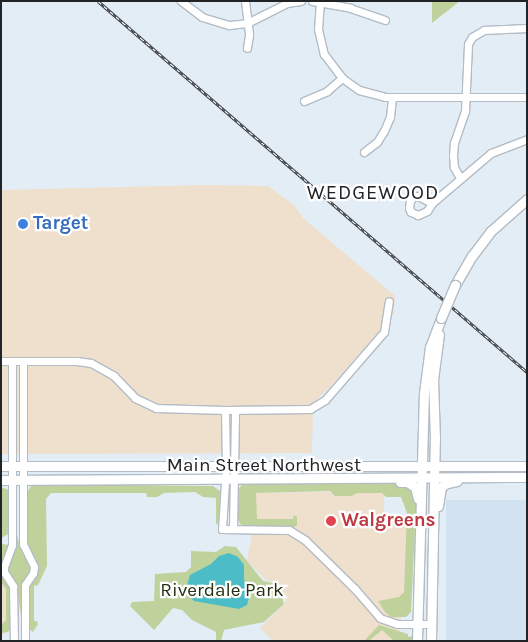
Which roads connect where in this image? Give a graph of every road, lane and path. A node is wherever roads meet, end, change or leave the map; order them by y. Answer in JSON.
{"nodes":[{"id":1,"x":182,"y":1,"type":"edge"},
{"id":2,"x":245,"y":1,"type":"edge"},
{"id":3,"x":301,"y":1,"type":"edge"},
{"id":4,"x":312,"y":1,"type":"edge"},
{"id":5,"x":320,"y":2,"type":"edge"},
{"id":6,"x":385,"y":20,"type":"dead end"},
{"id":7,"x":247,"y":23,"type":"junction"},
{"id":8,"x":527,"y":28,"type":"edge"},
{"id":9,"x":247,"y":48,"type":"dead end"},
{"id":10,"x":342,"y":78,"type":"junction"},
{"id":11,"x":392,"y":97,"type":"junction"},
{"id":12,"x":466,"y":97,"type":"junction"},
{"id":13,"x":527,"y":97,"type":"edge"},
{"id":14,"x":304,"y":101,"type":"dead end"},
{"id":15,"x":527,"y":139,"type":"edge"},
{"id":16,"x":364,"y":152,"type":"dead end"},
{"id":17,"x":460,"y":178,"type":"junction"},
{"id":18,"x":527,"y":199,"type":"edge"},
{"id":19,"x":432,"y":203,"type":"dead end"},
{"id":20,"x":389,"y":301,"type":"dead end"},
{"id":21,"x":441,"y":318,"type":"junction"},
{"id":22,"x":1,"y":361,"type":"edge"},
{"id":23,"x":12,"y":361,"type":"junction"},
{"id":24,"x":23,"y":362,"type":"junction"},
{"id":25,"x":225,"y":410,"type":"junction"},
{"id":26,"x":235,"y":410,"type":"junction"},
{"id":27,"x":422,"y":465,"type":"junction"},
{"id":28,"x":1,"y":466,"type":"edge"},
{"id":29,"x":12,"y":466,"type":"junction"},
{"id":30,"x":24,"y":466,"type":"junction"},
{"id":31,"x":230,"y":466,"type":"junction"},
{"id":32,"x":527,"y":466,"type":"edge"},
{"id":33,"x":434,"y":467,"type":"junction"},
{"id":34,"x":344,"y":476,"type":"junction"},
{"id":35,"x":422,"y":477,"type":"junction"},
{"id":36,"x":432,"y":477,"type":"junction"},
{"id":37,"x":527,"y":477,"type":"edge"},
{"id":38,"x":468,"y":478,"type":"junction"},
{"id":39,"x":229,"y":479,"type":"junction"},
{"id":40,"x":1,"y":480,"type":"edge"},
{"id":41,"x":12,"y":480,"type":"junction"},
{"id":42,"x":24,"y":480,"type":"junction"},
{"id":43,"x":420,"y":522,"type":"junction"},
{"id":44,"x":233,"y":529,"type":"junction"},
{"id":45,"x":432,"y":558,"type":"junction"},
{"id":46,"x":417,"y":624,"type":"junction"},
{"id":47,"x":431,"y":624,"type":"junction"},
{"id":48,"x":14,"y":641,"type":"edge"},
{"id":49,"x":25,"y":641,"type":"edge"},
{"id":50,"x":416,"y":641,"type":"edge"},
{"id":51,"x":431,"y":641,"type":"edge"}],
"edges":[{"from":1,"to":7,"type":"street"},
{"from":2,"to":7,"type":"street"},
{"from":3,"to":7,"type":"street"},
{"from":4,"to":5,"type":"street"},
{"from":5,"to":6,"type":"street"},
{"from":5,"to":10,"type":"street"},
{"from":7,"to":9,"type":"street"},
{"from":8,"to":12,"type":"street"},
{"from":10,"to":11,"type":"street"},
{"from":10,"to":14,"type":"street"},
{"from":11,"to":12,"type":"street"},
{"from":11,"to":16,"type":"street"},
{"from":12,"to":13,"type":"street"},
{"from":12,"to":17,"type":"street"},
{"from":15,"to":17,"type":"street"},
{"from":17,"to":19,"type":"street"},
{"from":18,"to":21,"type":"main road","bridge":true},
{"from":20,"to":26,"type":"street"},
{"from":21,"to":27,"type":"main road"},
{"from":21,"to":33,"type":"main road"},
{"from":22,"to":23,"type":"street"},
{"from":23,"to":24,"type":"street"},
{"from":23,"to":29,"type":"street"},
{"from":24,"to":25,"type":"street"},
{"from":24,"to":30,"type":"street"},
{"from":25,"to":26,"type":"street"},
{"from":25,"to":31,"type":"street"},
{"from":26,"to":31,"type":"street"},
{"from":27,"to":31,"type":"main road","name":"Main Street Northwest"},
{"from":27,"to":33,"type":"main road","name":"Main Street Northwest"},
{"from":27,"to":35,"type":"main road"},
{"from":28,"to":29,"type":"main road","name":"Main Street Northwest"},
{"from":29,"to":30,"type":"main road","name":"Main Street Northwest"},
{"from":29,"to":41,"type":"street"},
{"from":30,"to":31,"type":"main road","name":"Main Street Northwest"},
{"from":30,"to":42,"type":"street"},
{"from":31,"to":39,"type":"street"},
{"from":32,"to":33,"type":"main road","name":"Main Street Northwest"},
{"from":33,"to":36,"type":"main road"},
{"from":34,"to":35,"type":"main road","name":"Main Street Northwest"},
{"from":34,"to":39,"type":"main road","name":"Main Street Northwest"},
{"from":34,"to":43,"type":"main road"},
{"from":35,"to":36,"type":"main road","name":"Main Street Northwest"},
{"from":35,"to":43,"type":"main road"},
{"from":36,"to":38,"type":"main road","name":"Main Street Northwest"},
{"from":36,"to":45,"type":"main road"},
{"from":37,"to":38,"type":"main road","name":"Main Street Northwest"},
{"from":38,"to":45,"type":"main road"},
{"from":39,"to":42,"type":"main road","name":"Main Street Northwest"},
{"from":39,"to":44,"type":"street"},
{"from":39,"to":44,"type":"street"},
{"from":40,"to":41,"type":"main road","name":"Main Street Northwest"},
{"from":41,"to":42,"type":"main road","name":"Main Street Northwest"},
{"from":41,"to":48,"type":"street"},
{"from":42,"to":49,"type":"street"},
{"from":43,"to":46,"type":"main road"},
{"from":44,"to":46,"type":"street"},
{"from":45,"to":47,"type":"main road"},
{"from":46,"to":47,"type":"street"},
{"from":46,"to":50,"type":"main road"},
{"from":47,"to":51,"type":"main road"}]}
